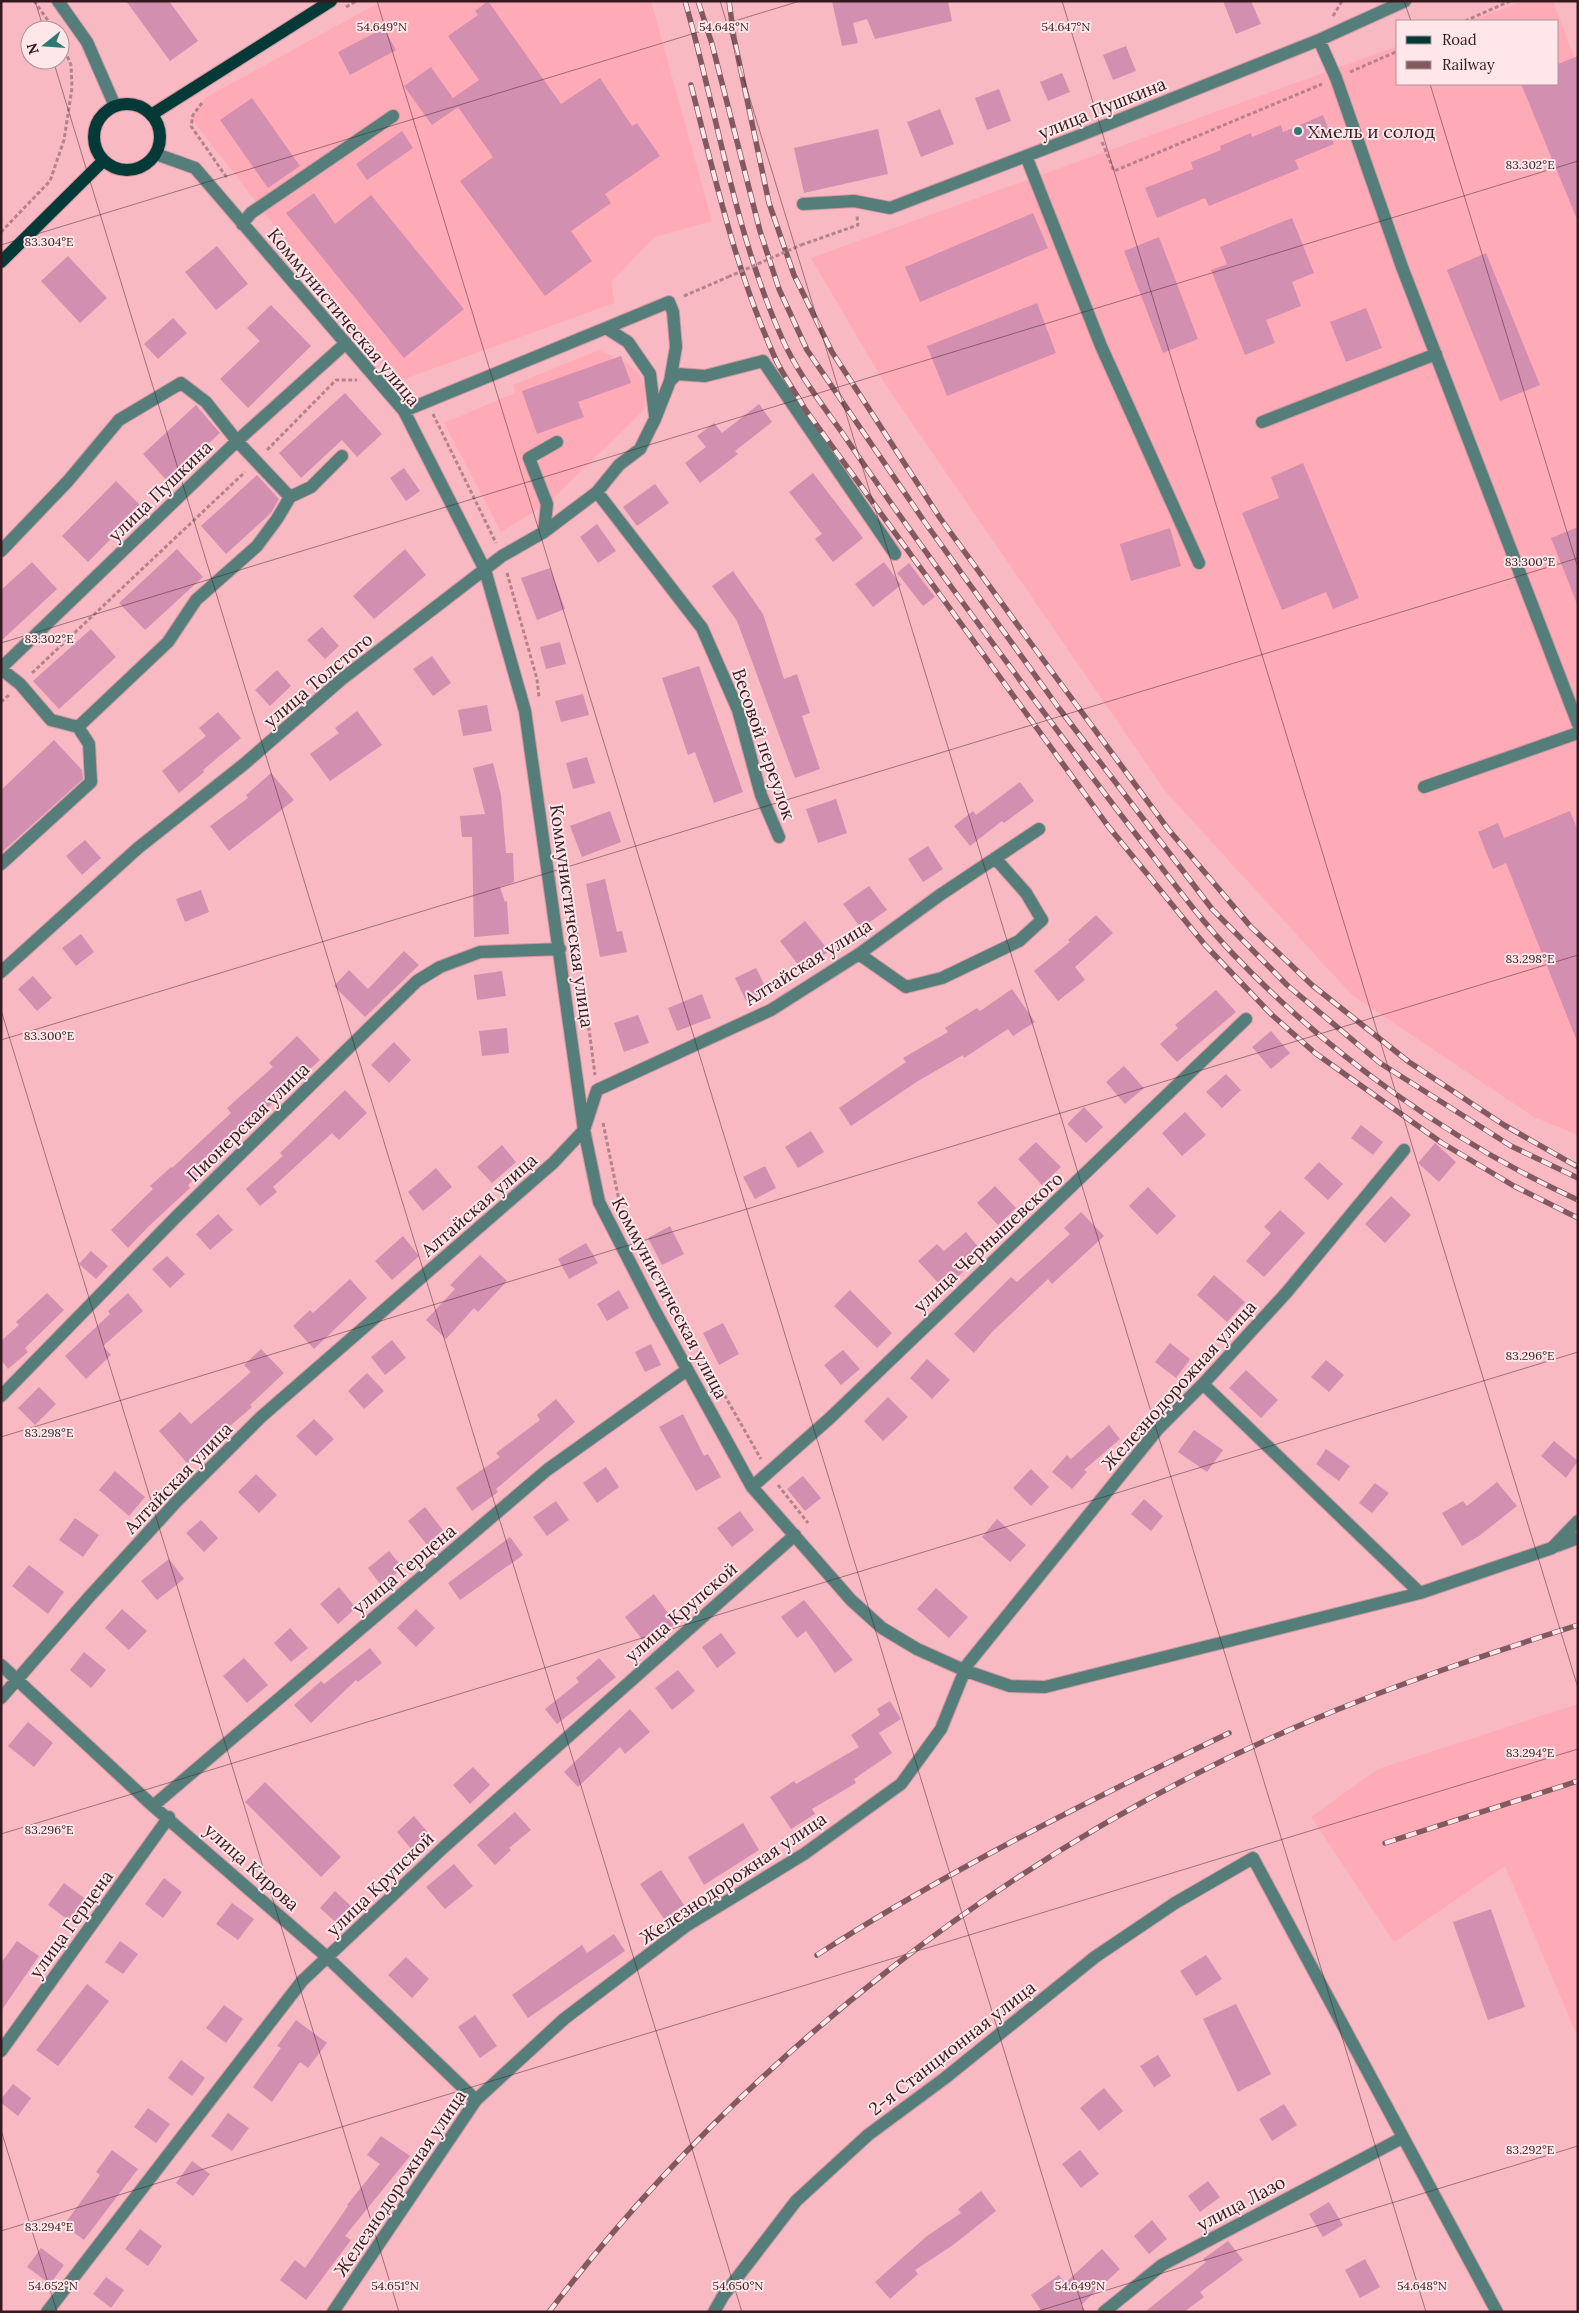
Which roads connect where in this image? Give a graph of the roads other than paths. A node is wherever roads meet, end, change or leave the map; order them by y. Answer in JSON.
{"nodes":[{"id":1,"x":58,"y":1,"type":"edge"},
{"id":2,"x":1405,"y":1,"type":"edge"},
{"id":3,"x":335,"y":6,"type":"edge"},
{"id":4,"x":1376,"y":7,"type":"edge"},
{"id":5,"x":1319,"y":40,"type":"junction"},
{"id":6,"x":115,"y":106,"type":"junction"},
{"id":7,"x":152,"y":115,"type":"junction"},
{"id":8,"x":393,"y":116,"type":"dead end"},
{"id":9,"x":156,"y":154,"type":"junction"},
{"id":10,"x":1026,"y":156,"type":"junction"},
{"id":11,"x":103,"y":161,"type":"junction"},
{"id":12,"x":803,"y":204,"type":"dead end"},
{"id":13,"x":242,"y":224,"type":"junction"},
{"id":14,"x":1,"y":262,"type":"edge"},
{"id":15,"x":606,"y":328,"type":"junction"},
{"id":16,"x":346,"y":342,"type":"junction"},
{"id":17,"x":1436,"y":354,"type":"junction"},
{"id":18,"x":670,"y":381,"type":"junction"},
{"id":19,"x":404,"y":411,"type":"junction"},
{"id":20,"x":656,"y":419,"type":"junction"},
{"id":21,"x":1262,"y":422,"type":"dead end"},
{"id":22,"x":238,"y":441,"type":"junction"},
{"id":23,"x":556,"y":442,"type":"dead end"},
{"id":24,"x":342,"y":456,"type":"dead end"},
{"id":25,"x":597,"y":492,"type":"junction"},
{"id":26,"x":290,"y":497,"type":"junction"},
{"id":27,"x":544,"y":532,"type":"junction"},
{"id":28,"x":1,"y":551,"type":"edge"},
{"id":29,"x":895,"y":554,"type":"dead end"},
{"id":30,"x":1199,"y":563,"type":"dead end"},
{"id":31,"x":485,"y":570,"type":"junction"},
{"id":32,"x":1,"y":668,"type":"edge"},
{"id":33,"x":1578,"y":724,"type":"edge"},
{"id":34,"x":78,"y":727,"type":"junction"},
{"id":35,"x":1578,"y":733,"type":"edge"},
{"id":36,"x":1424,"y":787,"type":"dead end"},
{"id":37,"x":1039,"y":829,"type":"dead end"},
{"id":38,"x":778,"y":837,"type":"dead end"},
{"id":39,"x":996,"y":858,"type":"junction"},
{"id":40,"x":1,"y":864,"type":"edge"},
{"id":41,"x":560,"y":948,"type":"junction"},
{"id":42,"x":859,"y":954,"type":"junction"},
{"id":43,"x":1,"y":972,"type":"edge"},
{"id":44,"x":1246,"y":1019,"type":"dead end"},
{"id":45,"x":584,"y":1130,"type":"junction"},
{"id":46,"x":1404,"y":1150,"type":"dead end"},
{"id":47,"x":687,"y":1370,"type":"junction"},
{"id":48,"x":1203,"y":1384,"type":"junction"},
{"id":49,"x":1,"y":1396,"type":"edge"},
{"id":50,"x":752,"y":1487,"type":"junction"},
{"id":51,"x":1578,"y":1521,"type":"edge"},
{"id":52,"x":795,"y":1535,"type":"junction"},
{"id":53,"x":1578,"y":1538,"type":"edge"},
{"id":54,"x":1552,"y":1548,"type":"junction"},
{"id":55,"x":1420,"y":1593,"type":"junction"},
{"id":56,"x":1,"y":1665,"type":"edge"},
{"id":57,"x":966,"y":1671,"type":"junction"},
{"id":58,"x":16,"y":1680,"type":"junction"},
{"id":59,"x":1,"y":1698,"type":"edge"},
{"id":60,"x":153,"y":1806,"type":"junction"},
{"id":61,"x":169,"y":1817,"type":"junction"},
{"id":62,"x":328,"y":1958,"type":"junction"},
{"id":63,"x":1,"y":2051,"type":"edge"},
{"id":64,"x":476,"y":2100,"type":"junction"},
{"id":65,"x":1402,"y":2138,"type":"junction"},
{"id":66,"x":47,"y":2312,"type":"edge"},
{"id":67,"x":333,"y":2312,"type":"edge"},
{"id":68,"x":714,"y":2312,"type":"edge"},
{"id":69,"x":1104,"y":2312,"type":"edge"},
{"id":70,"x":1497,"y":2312,"type":"edge"}],
"edges":[{"from":1,"to":6,"type":"street"},
{"from":2,"to":4,"type":"street","name":"улица Пушкина"},
{"from":3,"to":7,"type":"main road"},
{"from":4,"to":5,"type":"street","name":"улица Пушкина"},
{"from":5,"to":10,"type":"street","name":"улица Пушкина"},
{"from":5,"to":17,"type":"street"},
{"from":6,"to":7,"type":"main road"},
{"from":6,"to":11,"type":"main road"},
{"from":7,"to":9,"type":"main road"},
{"from":8,"to":13,"type":"street"},
{"from":9,"to":11,"type":"main road"},
{"from":9,"to":13,"type":"street","name":"Коммунистическая улица"},
{"from":10,"to":12,"type":"street","name":"улица Пушкина"},
{"from":10,"to":30,"type":"street"},
{"from":11,"to":14,"type":"main road"},
{"from":13,"to":16,"type":"street","name":"Коммунистическая улица"},
{"from":15,"to":18,"type":"street","name":"улица Толстого"},
{"from":15,"to":19,"type":"street"},
{"from":15,"to":20,"type":"street"},
{"from":16,"to":19,"type":"street","name":"Коммунистическая улица"},
{"from":16,"to":22,"type":"street","name":"улица Пушкина"},
{"from":17,"to":21,"type":"street"},
{"from":17,"to":33,"type":"street"},
{"from":18,"to":20,"type":"street","name":"улица Толстого"},
{"from":18,"to":29,"type":"street"},
{"from":19,"to":31,"type":"street","name":"Коммунистическая улица"},
{"from":20,"to":25,"type":"street","name":"улица Толстого"},
{"from":22,"to":26,"type":"street"},
{"from":22,"to":28,"type":"street"},
{"from":22,"to":32,"type":"street","name":"улица Пушкина"},
{"from":23,"to":27,"type":"street"},
{"from":24,"to":26,"type":"street"},
{"from":25,"to":27,"type":"street","name":"улица Толстого"},
{"from":25,"to":38,"type":"street","name":"Весовой переулок"},
{"from":26,"to":34,"type":"street"},
{"from":27,"to":31,"type":"street","name":"улица Толстого"},
{"from":31,"to":41,"type":"street","name":"Коммунистическая улица"},
{"from":31,"to":43,"type":"street","name":"улица Толстого"},
{"from":32,"to":34,"type":"street"},
{"from":34,"to":40,"type":"street"},
{"from":35,"to":36,"type":"street"},
{"from":37,"to":39,"type":"street","name":"Алтайская улица"},
{"from":39,"to":42,"type":"street","name":"Алтайская улица"},
{"from":39,"to":42,"type":"street"},
{"from":41,"to":45,"type":"street","name":"Коммунистическая улица"},
{"from":41,"to":49,"type":"street","name":"Пионерская улица"},
{"from":42,"to":45,"type":"street","name":"Алтайская улица"},
{"from":44,"to":50,"type":"street","name":"улица Чернышевского"},
{"from":45,"to":47,"type":"street","name":"Коммунистическая улица"},
{"from":45,"to":58,"type":"street","name":"Алтайская улица"},
{"from":46,"to":48,"type":"street","name":"Железнодорожная улица"},
{"from":47,"to":50,"type":"street","name":"Коммунистическая улица"},
{"from":47,"to":60,"type":"street","name":"улица Герцена"},
{"from":48,"to":55,"type":"street"},
{"from":48,"to":57,"type":"street","name":"Железнодорожная улица"},
{"from":50,"to":52,"type":"street","name":"Коммунистическая улица"},
{"from":51,"to":54,"type":"street"},
{"from":52,"to":57,"type":"street","name":"Коммунистическая улица"},
{"from":52,"to":62,"type":"street","name":"улица Крупской"},
{"from":53,"to":54,"type":"street"},
{"from":54,"to":55,"type":"street"},
{"from":55,"to":57,"type":"street"},
{"from":56,"to":58,"type":"street","name":"улица Кирова"},
{"from":57,"to":64,"type":"street","name":"Железнодорожная улица"},
{"from":58,"to":59,"type":"street","name":"Алтайская улица"},
{"from":58,"to":60,"type":"street","name":"улица Кирова"},
{"from":60,"to":61,"type":"street","name":"улица Кирова"},
{"from":61,"to":62,"type":"street","name":"улица Кирова"},
{"from":61,"to":63,"type":"street","name":"улица Герцена"},
{"from":62,"to":64,"type":"street","name":"улица Кирова"},
{"from":62,"to":66,"type":"street","name":"улица Крупской"},
{"from":64,"to":67,"type":"street","name":"Железнодорожная улица"},
{"from":65,"to":68,"type":"street","name":"2-я Станционная улица"},
{"from":65,"to":69,"type":"street","name":"улица Лазо"},
{"from":65,"to":70,"type":"street"}]}
